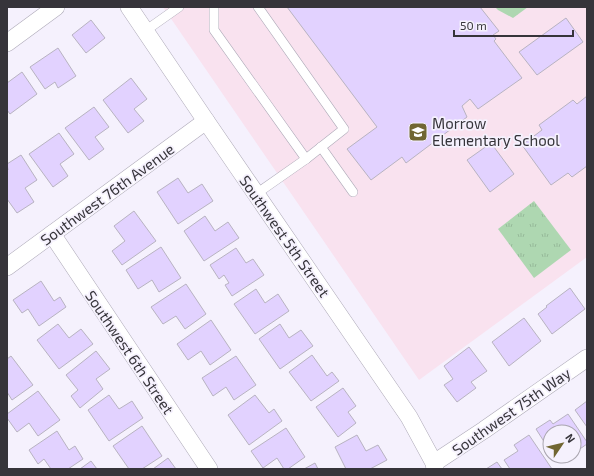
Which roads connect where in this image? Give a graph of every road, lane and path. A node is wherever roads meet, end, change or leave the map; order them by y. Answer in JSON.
{"nodes":[{"id":1,"x":56,"y":7,"type":"edge"},
{"id":2,"x":129,"y":7,"type":"edge"},
{"id":3,"x":179,"y":7,"type":"edge"},
{"id":4,"x":214,"y":7,"type":"edge"},
{"id":5,"x":258,"y":7,"type":"edge"},
{"id":6,"x":145,"y":31,"type":"junction"},
{"id":7,"x":7,"y":43,"type":"edge"},
{"id":8,"x":206,"y":121,"type":"junction"},
{"id":9,"x":321,"y":147,"type":"junction"},
{"id":10,"x":306,"y":159,"type":"junction"},
{"id":11,"x":353,"y":192,"type":"dead end"},
{"id":12,"x":256,"y":194,"type":"junction"},
{"id":13,"x":52,"y":234,"type":"junction"},
{"id":14,"x":7,"y":267,"type":"edge"},
{"id":15,"x":587,"y":358,"type":"edge"},
{"id":16,"x":435,"y":466,"type":"edge"},
{"id":17,"x":209,"y":469,"type":"edge"}],
"edges":[{"from":1,"to":7,"type":"street"},
{"from":2,"to":6,"type":"street","name":"Southwest 5th Street"},
{"from":3,"to":6,"type":"lane"},
{"from":4,"to":10,"type":"lane"},
{"from":5,"to":9,"type":"lane"},
{"from":6,"to":8,"type":"street","name":"Southwest 5th Street"},
{"from":8,"to":12,"type":"street","name":"Southwest 5th Street"},
{"from":8,"to":13,"type":"street","name":"Southwest 76th Avenue"},
{"from":9,"to":10,"type":"lane"},
{"from":9,"to":11,"type":"lane"},
{"from":10,"to":12,"type":"lane"},
{"from":12,"to":16,"type":"street","name":"Southwest 5th Street"},
{"from":13,"to":14,"type":"street","name":"Southwest 76th Avenue"},
{"from":13,"to":17,"type":"street","name":"Southwest 6th Street"},
{"from":15,"to":16,"type":"street","name":"Southwest 75th Way"}]}
